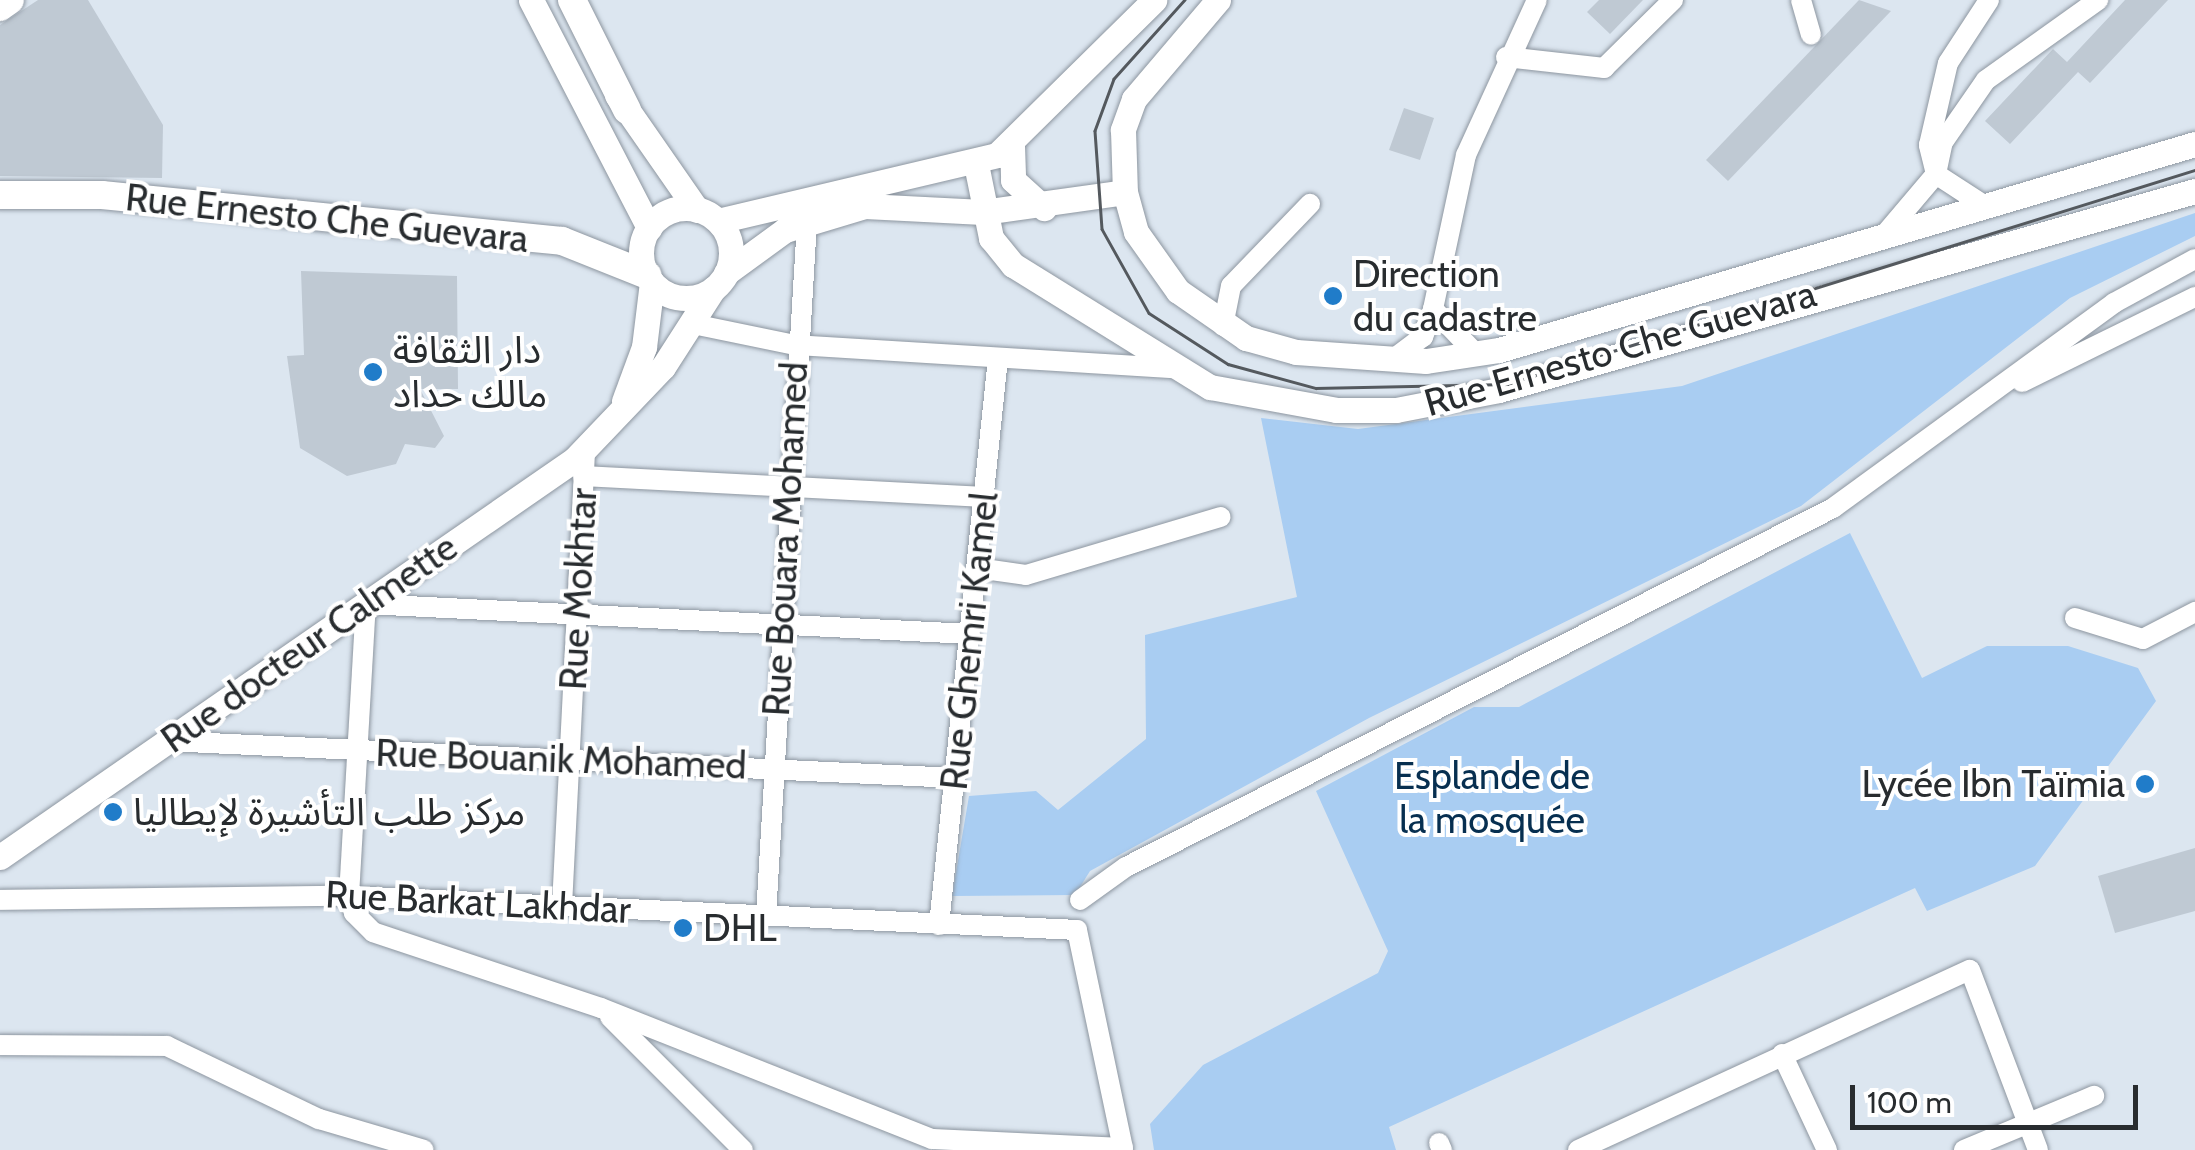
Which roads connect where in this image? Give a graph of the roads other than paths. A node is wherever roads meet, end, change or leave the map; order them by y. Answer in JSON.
{"nodes":[{"id":1,"x":10,"y":0,"type":"edge"},
{"id":2,"x":532,"y":0,"type":"edge"},
{"id":3,"x":557,"y":0,"type":"edge"},
{"id":4,"x":572,"y":0,"type":"edge"},
{"id":5,"x":1154,"y":0,"type":"edge"},
{"id":6,"x":1218,"y":0,"type":"edge"},
{"id":7,"x":1538,"y":0,"type":"edge"},
{"id":8,"x":1673,"y":0,"type":"edge"},
{"id":9,"x":1801,"y":0,"type":"edge"},
{"id":10,"x":1989,"y":0,"type":"edge"},
{"id":11,"x":2098,"y":0,"type":"edge"},
{"id":12,"x":0,"y":7,"type":"edge"},
{"id":13,"x":1811,"y":35,"type":"dead end"},
{"id":14,"x":1506,"y":57,"type":"junction"},
{"id":15,"x":627,"y":110,"type":"junction"},
{"id":16,"x":2195,"y":144,"type":"edge"},
{"id":17,"x":1012,"y":146,"type":"junction"},
{"id":18,"x":976,"y":164,"type":"junction"},
{"id":19,"x":1936,"y":174,"type":"junction"},
{"id":20,"x":2195,"y":191,"type":"edge"},
{"id":21,"x":1126,"y":192,"type":"junction"},
{"id":22,"x":0,"y":194,"type":"edge"},
{"id":23,"x":1310,"y":204,"type":"dead end"},
{"id":24,"x":1986,"y":206,"type":"junction"},
{"id":25,"x":1044,"y":208,"type":"junction"},
{"id":26,"x":982,"y":212,"type":"junction"},
{"id":27,"x":708,"y":216,"type":"junction"},
{"id":28,"x":807,"y":222,"type":"junction"},
{"id":29,"x":649,"y":228,"type":"junction"},
{"id":30,"x":1879,"y":239,"type":"junction"},
{"id":31,"x":2195,"y":258,"type":"edge"},
{"id":32,"x":650,"y":278,"type":"junction"},
{"id":33,"x":720,"y":281,"type":"junction"},
{"id":34,"x":2195,"y":297,"type":"edge"},
{"id":35,"x":1433,"y":309,"type":"junction"},
{"id":36,"x":693,"y":324,"type":"junction"},
{"id":37,"x":1223,"y":326,"type":"junction"},
{"id":38,"x":795,"y":344,"type":"junction"},
{"id":39,"x":1476,"y":356,"type":"junction"},
{"id":40,"x":998,"y":358,"type":"junction"},
{"id":41,"x":1390,"y":361,"type":"junction"},
{"id":42,"x":1172,"y":368,"type":"junction"},
{"id":43,"x":1979,"y":402,"type":"junction"},
{"id":44,"x":615,"y":424,"type":"junction"},
{"id":45,"x":584,"y":464,"type":"junction"},
{"id":46,"x":788,"y":487,"type":"junction"},
{"id":47,"x":984,"y":497,"type":"junction"},
{"id":48,"x":1221,"y":517,"type":"dead end"},
{"id":49,"x":976,"y":568,"type":"junction"},
{"id":50,"x":366,"y":604,"type":"junction"},
{"id":51,"x":2195,"y":612,"type":"edge"},
{"id":52,"x":576,"y":618,"type":"junction"},
{"id":53,"x":2074,"y":618,"type":"dead end"},
{"id":54,"x":781,"y":629,"type":"junction"},
{"id":55,"x":970,"y":634,"type":"junction"},
{"id":56,"x":166,"y":742,"type":"junction"},
{"id":57,"x":358,"y":751,"type":"junction"},
{"id":58,"x":569,"y":758,"type":"junction"},
{"id":59,"x":774,"y":768,"type":"junction"},
{"id":60,"x":954,"y":778,"type":"junction"},
{"id":61,"x":0,"y":856,"type":"edge"},
{"id":62,"x":349,"y":896,"type":"junction"},
{"id":63,"x":0,"y":900,"type":"edge"},
{"id":64,"x":1080,"y":900,"type":"dead end"},
{"id":65,"x":562,"y":906,"type":"junction"},
{"id":66,"x":766,"y":916,"type":"junction"},
{"id":67,"x":940,"y":925,"type":"junction"},
{"id":68,"x":600,"y":1008,"type":"junction"},
{"id":69,"x":0,"y":1045,"type":"edge"},
{"id":70,"x":1782,"y":1054,"type":"junction"},
{"id":71,"x":2094,"y":1096,"type":"dead end"},
{"id":72,"x":2028,"y":1124,"type":"junction"},
{"id":73,"x":424,"y":1150,"type":"edge"},
{"id":74,"x":744,"y":1150,"type":"edge"},
{"id":75,"x":1578,"y":1150,"type":"edge"},
{"id":76,"x":1827,"y":1150,"type":"edge"},
{"id":77,"x":1964,"y":1150,"type":"edge"},
{"id":78,"x":2038,"y":1150,"type":"edge"}],
"edges":[{"from":1,"to":12,"type":"highway"},
{"from":2,"to":29,"type":"main road"},
{"from":3,"to":15,"type":"main road"},
{"from":4,"to":15,"type":"highway"},
{"from":5,"to":17,"type":"main road"},
{"from":6,"to":21,"type":"main road","name":"Rue Ernesto Che Guevara"},
{"from":7,"to":14,"type":"street"},
{"from":8,"to":14,"type":"street"},
{"from":9,"to":13,"type":"street"},
{"from":10,"to":19,"type":"street"},
{"from":11,"to":19,"type":"street"},
{"from":14,"to":35,"type":"street"},
{"from":15,"to":27,"type":"main road"},
{"from":16,"to":24,"type":"main road","name":"Rue Ernesto Che Guevara"},
{"from":17,"to":18,"type":"main road"},
{"from":17,"to":25,"type":"main road"},
{"from":18,"to":26,"type":"main road","name":"Rue Ernesto Che Guevara"},
{"from":18,"to":27,"type":"main road"},
{"from":19,"to":24,"type":"street"},
{"from":19,"to":30,"type":"street"},
{"from":20,"to":42,"type":"main road","name":"Rue Ernesto Che Guevara"},
{"from":21,"to":25,"type":"main road"},
{"from":21,"to":37,"type":"main road","name":"Rue Ernesto Che Guevara"},
{"from":22,"to":32,"type":"highway","name":"Rue Ernesto Che Guevara"},
{"from":23,"to":37,"type":"street"},
{"from":24,"to":30,"type":"main road","name":"Rue Ernesto Che Guevara"},
{"from":25,"to":26,"type":"main road"},
{"from":26,"to":28,"type":"main road"},
{"from":26,"to":42,"type":"main road","name":"Rue Ernesto Che Guevara"},
{"from":27,"to":29,"type":"main road"},
{"from":27,"to":33,"type":"main road"},
{"from":28,"to":33,"type":"main road"},
{"from":28,"to":38,"type":"street","name":"Rue Bouara Mohamed"},
{"from":29,"to":32,"type":"main road"},
{"from":30,"to":39,"type":"main road","name":"Rue Ernesto Che Guevara"},
{"from":31,"to":43,"type":"street"},
{"from":32,"to":33,"type":"main road"},
{"from":32,"to":44,"type":"main road","name":"Rue docteur Calmette"},
{"from":33,"to":36,"type":"main road","name":"Rue docteur Calmette"},
{"from":34,"to":43,"type":"street"},
{"from":35,"to":39,"type":"street"},
{"from":35,"to":41,"type":"street"},
{"from":36,"to":38,"type":"street"},
{"from":36,"to":44,"type":"main road","name":"Rue docteur Calmette"},
{"from":37,"to":41,"type":"main road","name":"Rue Ernesto Che Guevara"},
{"from":38,"to":40,"type":"street"},
{"from":38,"to":46,"type":"street","name":"Rue Bouara Mohamed"},
{"from":39,"to":41,"type":"main road","name":"Rue Ernesto Che Guevara"},
{"from":40,"to":42,"type":"street"},
{"from":40,"to":47,"type":"street","name":"Rue Ghemri Kamel"},
{"from":43,"to":64,"type":"street"},
{"from":44,"to":45,"type":"main road","name":"Rue docteur Calmette"},
{"from":45,"to":46,"type":"street"},
{"from":45,"to":50,"type":"main road","name":"Rue docteur Calmette"},
{"from":45,"to":52,"type":"street","name":"Rue Mokhtar"},
{"from":46,"to":47,"type":"street"},
{"from":46,"to":54,"type":"street","name":"Rue Bouara Mohamed"},
{"from":47,"to":49,"type":"street","name":"Rue Ghemri Kamel"},
{"from":48,"to":49,"type":"street"},
{"from":49,"to":55,"type":"street","name":"Rue Ghemri Kamel"},
{"from":50,"to":52,"type":"street"},
{"from":50,"to":56,"type":"main road","name":"Rue docteur Calmette"},
{"from":50,"to":57,"type":"street"},
{"from":51,"to":53,"type":"street"},
{"from":52,"to":54,"type":"street"},
{"from":52,"to":58,"type":"street","name":"Rue Mokhtar"},
{"from":54,"to":55,"type":"street"},
{"from":54,"to":59,"type":"street","name":"Rue Bouara Mohamed"},
{"from":55,"to":60,"type":"street","name":"Rue Ghemri Kamel"},
{"from":56,"to":57,"type":"street","name":"Rue Bouanik Mohamed"},
{"from":56,"to":61,"type":"main road","name":"Rue docteur Calmette"},
{"from":57,"to":58,"type":"street","name":"Rue Bouanik Mohamed"},
{"from":57,"to":62,"type":"street"},
{"from":58,"to":59,"type":"street","name":"Rue Bouanik Mohamed"},
{"from":58,"to":65,"type":"street","name":"Rue Mokhtar"},
{"from":59,"to":60,"type":"street","name":"Rue Bouanik Mohamed"},
{"from":59,"to":66,"type":"street","name":"Rue Bouara Mohamed"},
{"from":60,"to":67,"type":"street","name":"Rue Ghemri Kamel"},
{"from":62,"to":63,"type":"street","name":"Rue Barkat Lakhdar"},
{"from":62,"to":65,"type":"street","name":"Rue Barkat Lakhdar"},
{"from":62,"to":68,"type":"street"},
{"from":65,"to":66,"type":"street","name":"Rue Barkat Lakhdar"},
{"from":66,"to":67,"type":"street","name":"Rue Barkat Lakhdar"},
{"from":67,"to":68,"type":"street","name":"Rue Barkat Lakhdar"},
{"from":68,"to":74,"type":"street"},
{"from":69,"to":73,"type":"street"},
{"from":70,"to":72,"type":"street"},
{"from":70,"to":75,"type":"street"},
{"from":70,"to":76,"type":"street"},
{"from":71,"to":72,"type":"street"},
{"from":72,"to":77,"type":"street"},
{"from":72,"to":78,"type":"street"}]}
